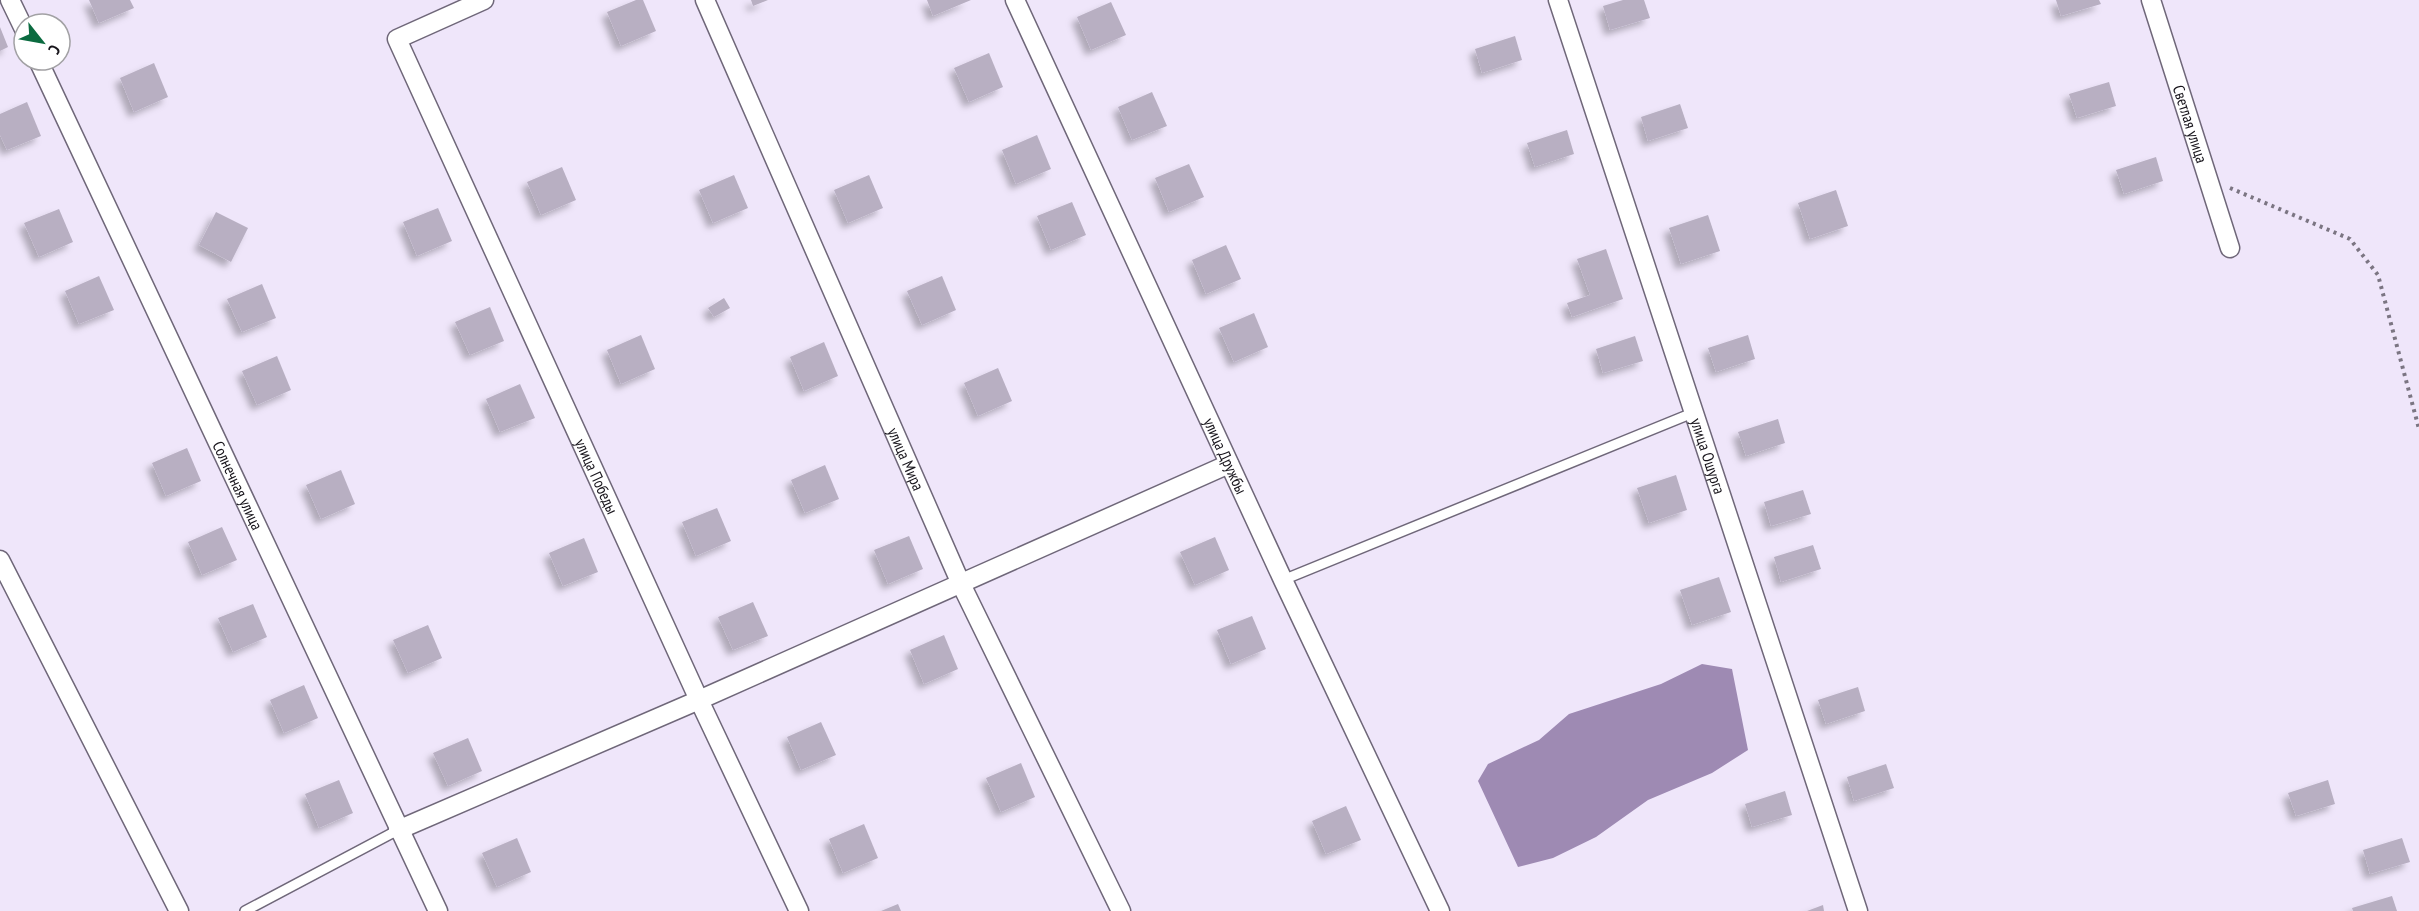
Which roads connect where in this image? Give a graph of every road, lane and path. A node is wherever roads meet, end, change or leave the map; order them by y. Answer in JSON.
{"nodes":[{"id":1,"x":484,"y":0,"type":"edge"},
{"id":2,"x":705,"y":0,"type":"edge"},
{"id":3,"x":1015,"y":0,"type":"edge"},
{"id":4,"x":1558,"y":0,"type":"edge"},
{"id":5,"x":2151,"y":0,"type":"edge"},
{"id":6,"x":45,"y":72,"type":"edge"},
{"id":7,"x":2207,"y":178,"type":"junction"},
{"id":8,"x":2230,"y":248,"type":"dead end"},
{"id":9,"x":1695,"y":412,"type":"junction"},
{"id":10,"x":2419,"y":429,"type":"edge"},
{"id":11,"x":1229,"y":464,"type":"junction"},
{"id":12,"x":0,"y":560,"type":"edge"},
{"id":13,"x":1282,"y":580,"type":"junction"},
{"id":14,"x":961,"y":584,"type":"junction"},
{"id":15,"x":699,"y":700,"type":"junction"},
{"id":16,"x":398,"y":830,"type":"junction"},
{"id":17,"x":179,"y":911,"type":"edge"},
{"id":18,"x":245,"y":911,"type":"edge"},
{"id":19,"x":438,"y":911,"type":"edge"},
{"id":20,"x":799,"y":911,"type":"edge"},
{"id":21,"x":1121,"y":911,"type":"edge"},
{"id":22,"x":1440,"y":911,"type":"edge"},
{"id":23,"x":1858,"y":911,"type":"edge"}],
"edges":[{"from":1,"to":15,"type":"street","name":"улица Победы"},
{"from":2,"to":14,"type":"street","name":"улица Мира"},
{"from":3,"to":11,"type":"street","name":"улица Дружбы"},
{"from":4,"to":9,"type":"street","name":"улица Ошурга"},
{"from":5,"to":7,"type":"street","name":"Светлая улица"},
{"from":6,"to":16,"type":"street","name":"Солнечная улица"},
{"from":7,"to":8,"type":"street","name":"Светлая улица"},
{"from":7,"to":10,"type":"path"},
{"from":9,"to":13,"type":"lane"},
{"from":9,"to":23,"type":"street","name":"улица Ошурга"},
{"from":11,"to":13,"type":"street","name":"улица Дружбы"},
{"from":11,"to":14,"type":"street"},
{"from":12,"to":17,"type":"street"},
{"from":13,"to":22,"type":"street","name":"улица Дружбы"},
{"from":14,"to":15,"type":"street"},
{"from":14,"to":21,"type":"street","name":"улица Мира"},
{"from":15,"to":16,"type":"street"},
{"from":15,"to":20,"type":"street","name":"улица Победы"},
{"from":16,"to":18,"type":"lane"},
{"from":16,"to":19,"type":"street","name":"Солнечная улица"}]}
